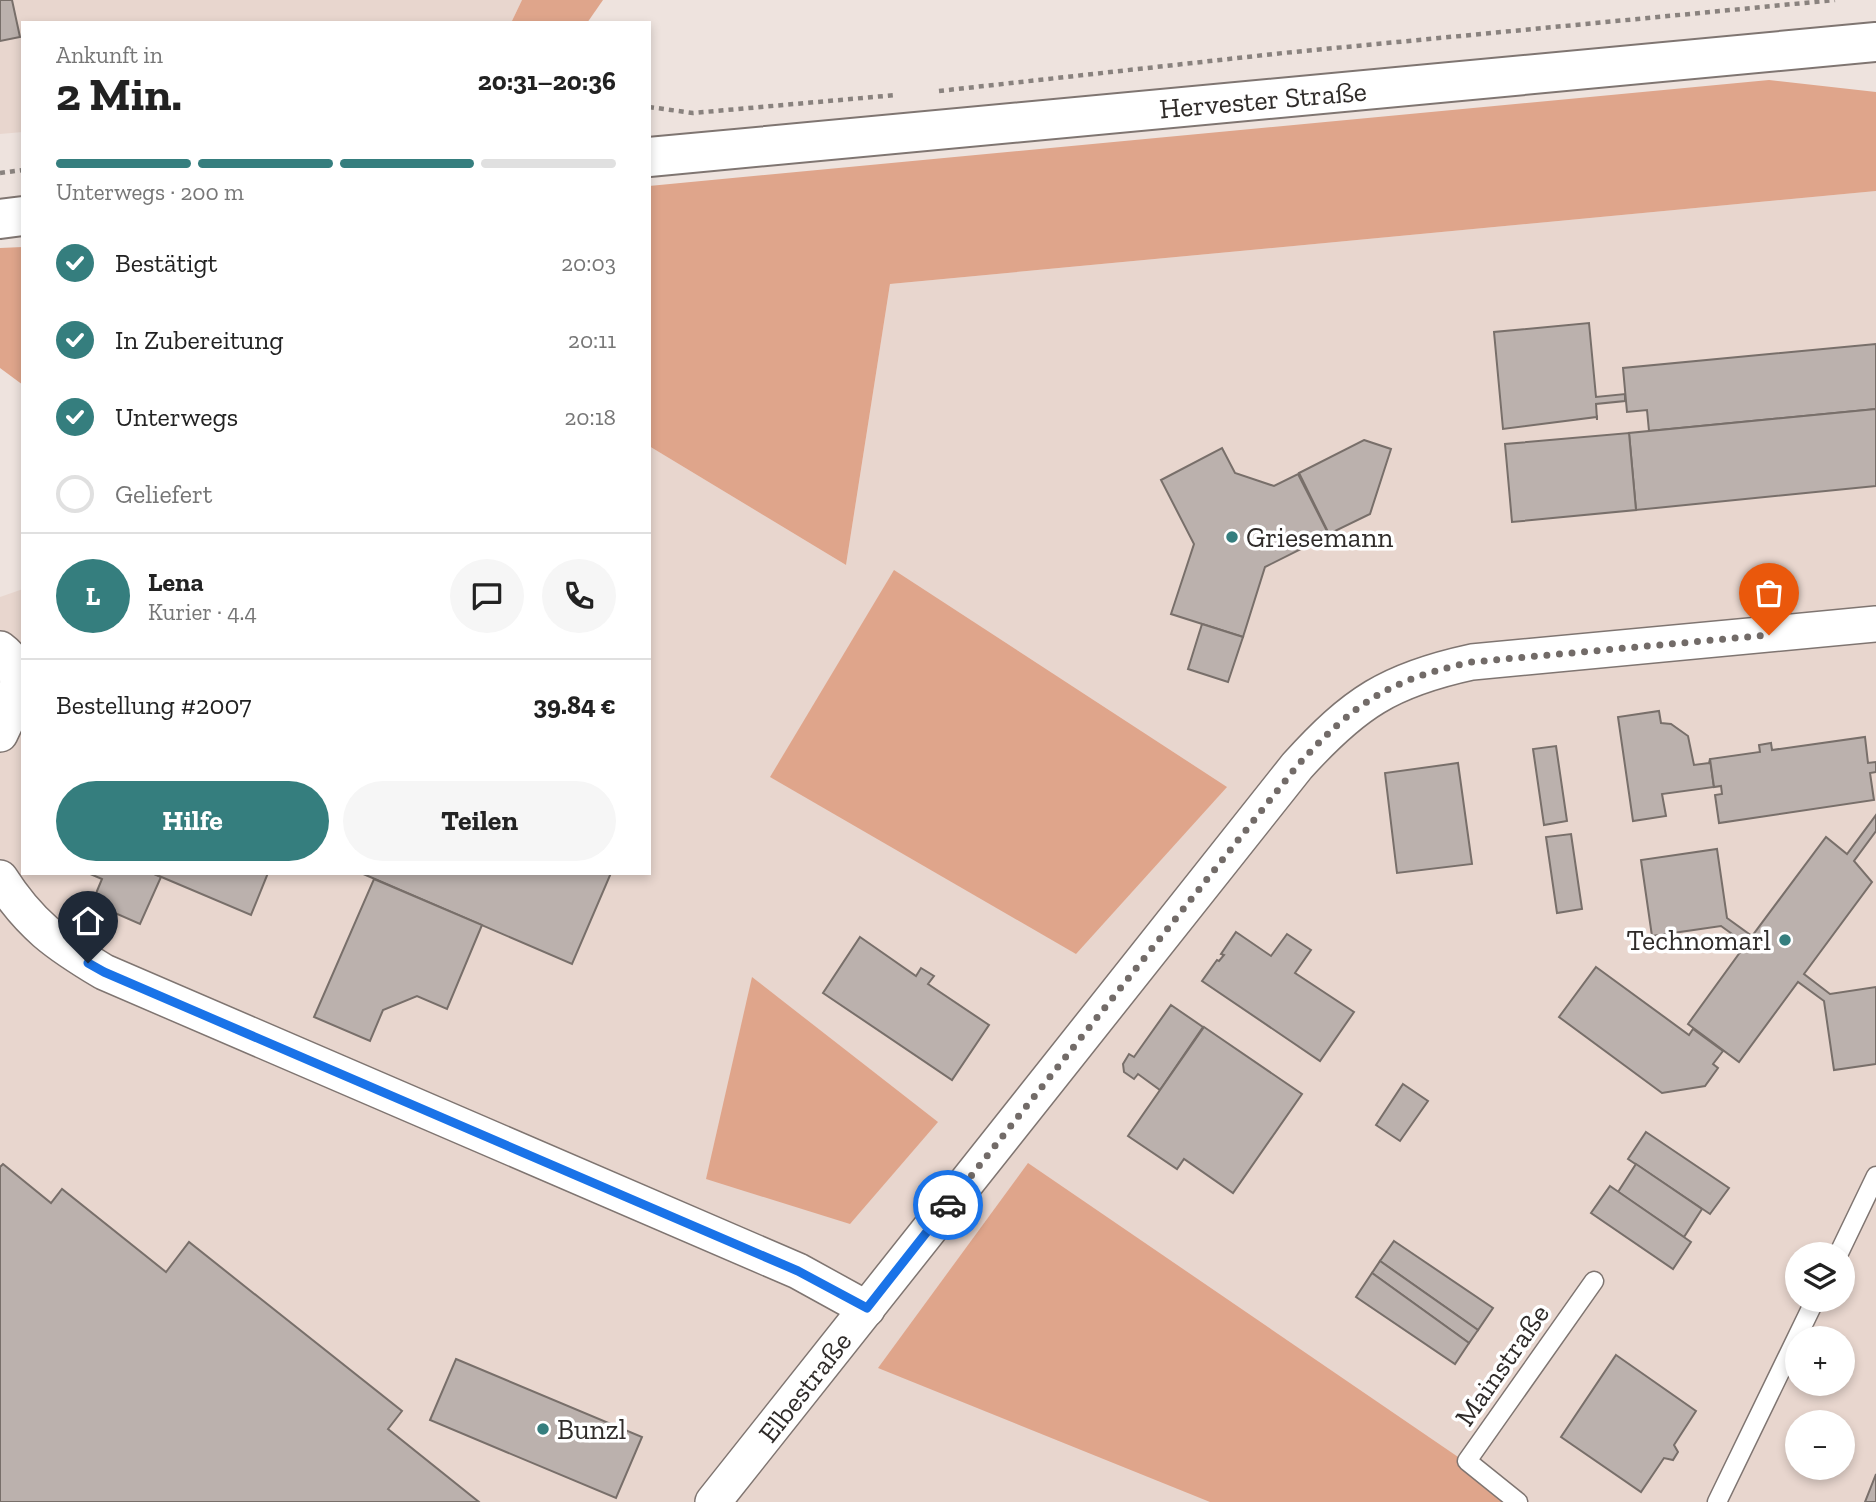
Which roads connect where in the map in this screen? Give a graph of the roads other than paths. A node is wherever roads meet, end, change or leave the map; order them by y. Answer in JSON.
{"nodes":[{"id":1,"x":1876,"y":42,"type":"edge"},
{"id":2,"x":651,"y":157,"type":"edge"},
{"id":3,"x":21,"y":216,"type":"edge"},
{"id":4,"x":0,"y":219,"type":"edge"},
{"id":5,"x":1876,"y":624,"type":"edge"},
{"id":6,"x":0,"y":649,"type":"edge"},
{"id":7,"x":0,"y":734,"type":"edge"},
{"id":8,"x":0,"y":878,"type":"edge"},
{"id":9,"x":1876,"y":1176,"type":"edge"},
{"id":10,"x":1844,"y":1242,"type":"edge"},
{"id":11,"x":1594,"y":1280,"type":"dead end"},
{"id":12,"x":867,"y":1308,"type":"junction"},
{"id":13,"x":1809,"y":1312,"type":"edge"},
{"id":14,"x":713,"y":1502,"type":"edge"},
{"id":15,"x":1518,"y":1502,"type":"edge"},
{"id":16,"x":1717,"y":1502,"type":"edge"}],
"edges":[{"from":1,"to":2,"type":"main road","name":"Hervester Straße"},
{"from":3,"to":4,"type":"main road"},
{"from":5,"to":12,"type":"street","name":"Elbestraße"},
{"from":6,"to":7,"type":"street"},
{"from":8,"to":12,"type":"street"},
{"from":9,"to":10,"type":"lane"},
{"from":11,"to":15,"type":"lane","name":"Mainstraße"},
{"from":12,"to":14,"type":"street","name":"Elbestraße"},
{"from":13,"to":16,"type":"lane"}]}
